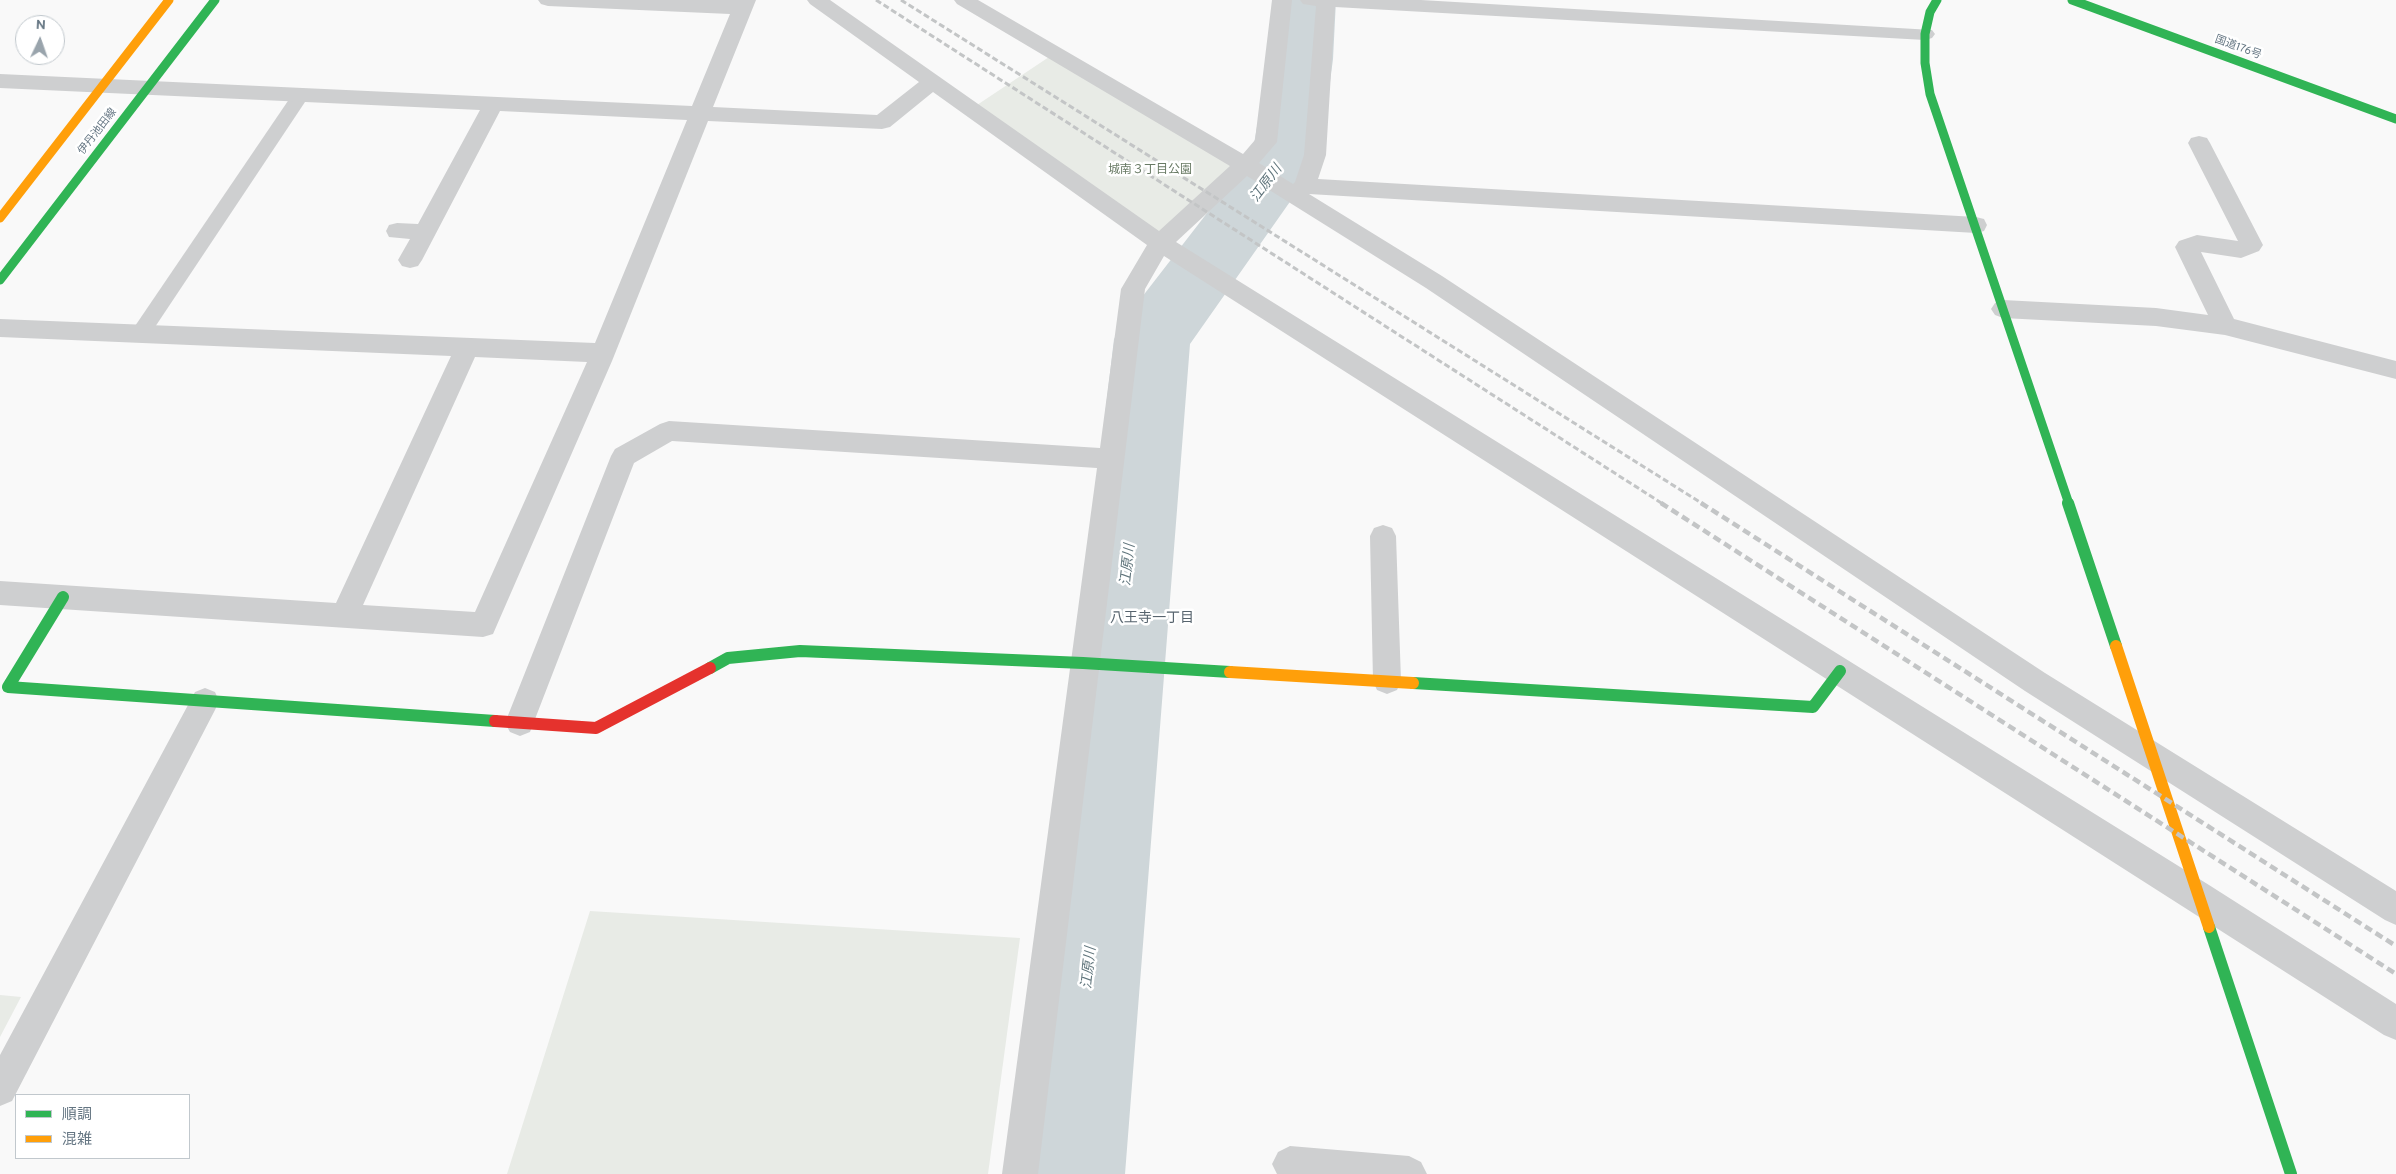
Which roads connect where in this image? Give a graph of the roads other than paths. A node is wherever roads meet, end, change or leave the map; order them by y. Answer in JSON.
{"nodes":[{"id":1,"x":169,"y":0,"type":"edge"},
{"id":2,"x":215,"y":0,"type":"edge"},
{"id":3,"x":548,"y":0,"type":"edge"},
{"id":4,"x":816,"y":0,"type":"edge"},
{"id":5,"x":964,"y":0,"type":"edge"},
{"id":6,"x":1282,"y":0,"type":"edge"},
{"id":7,"x":1937,"y":0,"type":"edge"},
{"id":8,"x":2072,"y":0,"type":"edge"},
{"id":9,"x":1321,"y":1,"type":"edge"},
{"id":10,"x":744,"y":4,"type":"edge"},
{"id":11,"x":1925,"y":34,"type":"junction"},
{"id":12,"x":0,"y":81,"type":"edge"},
{"id":13,"x":933,"y":82,"type":"junction"},
{"id":14,"x":102,"y":86,"type":"junction"},
{"id":15,"x":148,"y":88,"type":"junction"},
{"id":16,"x":300,"y":96,"type":"junction"},
{"id":17,"x":493,"y":105,"type":"junction"},
{"id":18,"x":698,"y":115,"type":"junction"},
{"id":19,"x":2395,"y":122,"type":"edge"},
{"id":20,"x":2199,"y":144,"type":"dead end"},
{"id":21,"x":1245,"y":165,"type":"junction"},
{"id":22,"x":1299,"y":191,"type":"junction"},
{"id":23,"x":0,"y":218,"type":"edge"},
{"id":24,"x":1976,"y":225,"type":"junction"},
{"id":25,"x":397,"y":231,"type":"dead end"},
{"id":26,"x":426,"y":232,"type":"junction"},
{"id":27,"x":1160,"y":243,"type":"junction"},
{"id":28,"x":410,"y":260,"type":"dead end"},
{"id":29,"x":0,"y":280,"type":"edge"},
{"id":30,"x":2003,"y":309,"type":"junction"},
{"id":31,"x":2225,"y":326,"type":"junction"},
{"id":32,"x":0,"y":328,"type":"edge"},
{"id":33,"x":140,"y":334,"type":"junction"},
{"id":34,"x":466,"y":347,"type":"junction"},
{"id":35,"x":603,"y":353,"type":"junction"},
{"id":36,"x":2396,"y":370,"type":"edge"},
{"id":37,"x":1111,"y":459,"type":"junction"},
{"id":38,"x":1383,"y":536,"type":"dead end"},
{"id":39,"x":0,"y":593,"type":"edge"},
{"id":40,"x":63,"y":597,"type":"junction"},
{"id":41,"x":344,"y":616,"type":"junction"},
{"id":42,"x":1083,"y":663,"type":"junction"},
{"id":43,"x":1840,"y":671,"type":"junction"},
{"id":44,"x":1387,"y":681,"type":"junction"},
{"id":45,"x":205,"y":701,"type":"junction"},
{"id":46,"x":520,"y":722,"type":"junction"},
{"id":47,"x":2151,"y":755,"type":"junction"},
{"id":48,"x":2198,"y":896,"type":"junction"},
{"id":49,"x":2396,"y":909,"type":"edge"},
{"id":50,"x":2396,"y":1023,"type":"edge"},
{"id":51,"x":0,"y":1088,"type":"edge"},
{"id":52,"x":1290,"y":1164,"type":"dead end"},
{"id":53,"x":1020,"y":1174,"type":"edge"},
{"id":54,"x":1409,"y":1174,"type":"edge"},
{"id":55,"x":2291,"y":1174,"type":"edge"}],
"edges":[{"from":1,"to":14,"type":"main road"},
{"from":2,"to":15,"type":"main road","name":"伊丹池田線"},
{"from":3,"to":10,"type":"street"},
{"from":4,"to":13,"type":"street"},
{"from":5,"to":21,"type":"street"},
{"from":6,"to":21,"type":"street"},
{"from":7,"to":11,"type":"main road"},
{"from":8,"to":19,"type":"main road","name":"国道176号"},
{"from":9,"to":11,"type":"street"},
{"from":9,"to":22,"type":"street"},
{"from":10,"to":18,"type":"street"},
{"from":11,"to":24,"type":"main road"},
{"from":12,"to":14,"type":"street"},
{"from":13,"to":18,"type":"street"},
{"from":13,"to":27,"type":"street"},
{"from":14,"to":15,"type":"street"},
{"from":14,"to":23,"type":"main road"},
{"from":15,"to":16,"type":"street"},
{"from":15,"to":29,"type":"main road","name":"伊丹池田線"},
{"from":16,"to":17,"type":"street"},
{"from":16,"to":33,"type":"lane"},
{"from":17,"to":18,"type":"street"},
{"from":17,"to":26,"type":"street"},
{"from":18,"to":35,"type":"street"},
{"from":20,"to":31,"type":"street"},
{"from":21,"to":22,"type":"street"},
{"from":21,"to":27,"type":"street"},
{"from":22,"to":24,"type":"street"},
{"from":22,"to":47,"type":"street"},
{"from":24,"to":30,"type":"main road"},
{"from":25,"to":26,"type":"street"},
{"from":26,"to":28,"type":"street"},
{"from":27,"to":37,"type":"street"},
{"from":27,"to":43,"type":"street"},
{"from":30,"to":31,"type":"street"},
{"from":30,"to":47,"type":"main road"},
{"from":31,"to":36,"type":"street"},
{"from":32,"to":33,"type":"street"},
{"from":33,"to":34,"type":"street"},
{"from":34,"to":35,"type":"street"},
{"from":34,"to":41,"type":"street"},
{"from":35,"to":41,"type":"street"},
{"from":37,"to":42,"type":"street"},
{"from":37,"to":46,"type":"street"},
{"from":38,"to":44,"type":"street"},
{"from":39,"to":40,"type":"street"},
{"from":40,"to":41,"type":"street"},
{"from":40,"to":45,"type":"main road"},
{"from":42,"to":44,"type":"main road"},
{"from":42,"to":46,"type":"main road"},
{"from":42,"to":53,"type":"street"},
{"from":43,"to":44,"type":"main road"},
{"from":43,"to":48,"type":"street"},
{"from":45,"to":46,"type":"main road"},
{"from":45,"to":51,"type":"street"},
{"from":47,"to":48,"type":"main road"},
{"from":47,"to":49,"type":"street"},
{"from":48,"to":50,"type":"street"},
{"from":48,"to":55,"type":"main road"},
{"from":52,"to":54,"type":"street"}]}
